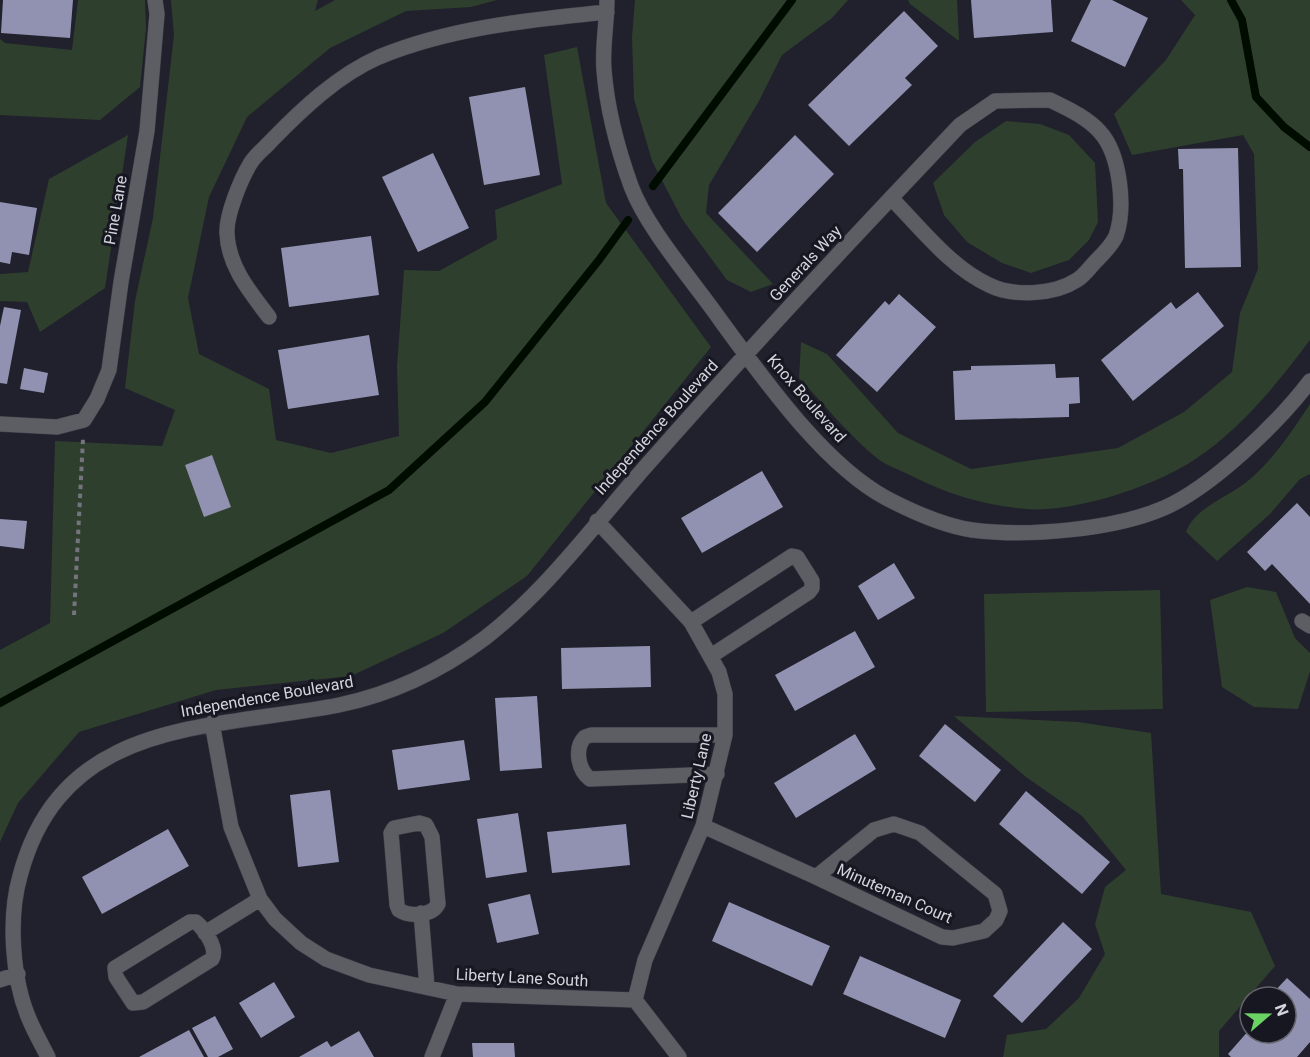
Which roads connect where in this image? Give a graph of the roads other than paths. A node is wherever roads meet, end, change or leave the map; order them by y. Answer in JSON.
{"nodes":[{"id":1,"x":155,"y":0,"type":"edge"},
{"id":2,"x":607,"y":6,"type":"edge"},
{"id":3,"x":891,"y":198,"type":"junction"},
{"id":4,"x":269,"y":317,"type":"dead end"},
{"id":5,"x":745,"y":354,"type":"junction"},
{"id":6,"x":1310,"y":381,"type":"edge"},
{"id":7,"x":0,"y":424,"type":"edge"},
{"id":8,"x":597,"y":521,"type":"junction"},
{"id":9,"x":691,"y":622,"type":"junction"},
{"id":10,"x":711,"y":656,"type":"junction"},
{"id":11,"x":212,"y":723,"type":"junction"},
{"id":12,"x":725,"y":735,"type":"junction"},
{"id":13,"x":717,"y":774,"type":"junction"},
{"id":14,"x":703,"y":826,"type":"junction"},
{"id":15,"x":816,"y":877,"type":"junction"},
{"id":16,"x":260,"y":899,"type":"junction"},
{"id":17,"x":421,"y":913,"type":"junction"},
{"id":18,"x":205,"y":933,"type":"junction"},
{"id":19,"x":18,"y":974,"type":"junction"},
{"id":20,"x":0,"y":980,"type":"edge"},
{"id":21,"x":427,"y":987,"type":"junction"},
{"id":22,"x":457,"y":994,"type":"junction"},
{"id":23,"x":635,"y":1000,"type":"junction"},
{"id":24,"x":48,"y":1057,"type":"edge"},
{"id":25,"x":432,"y":1057,"type":"edge"},
{"id":26,"x":679,"y":1057,"type":"edge"}],
"edges":[{"from":1,"to":7,"type":"street","name":"Pine Lane"},
{"from":2,"to":4,"type":"street"},
{"from":2,"to":5,"type":"street","name":"Knox Boulevard"},
{"from":3,"to":3,"type":"street","name":"Generals Way"},
{"from":3,"to":5,"type":"street","name":"Generals Way"},
{"from":5,"to":6,"type":"street","name":"Knox Boulevard"},
{"from":5,"to":8,"type":"street","name":"Independence Boulevard"},
{"from":8,"to":9,"type":"street","name":"Liberty Lane"},
{"from":8,"to":11,"type":"street","name":"Independence Boulevard"},
{"from":9,"to":10,"type":"street","name":"Liberty Lane"},
{"from":9,"to":10,"type":"street"},
{"from":10,"to":12,"type":"street","name":"Liberty Lane"},
{"from":11,"to":16,"type":"street","name":"Liberty Lane South"},
{"from":11,"to":19,"type":"street","name":"Independence Boulevard"},
{"from":12,"to":13,"type":"street","name":"Liberty Lane"},
{"from":12,"to":13,"type":"street"},
{"from":13,"to":14,"type":"street","name":"Liberty Lane"},
{"from":14,"to":15,"type":"street","name":"Minuteman Court"},
{"from":14,"to":23,"type":"street","name":"Liberty Lane"},
{"from":15,"to":15,"type":"street","name":"Minuteman Court"},
{"from":16,"to":18,"type":"street"},
{"from":16,"to":21,"type":"street","name":"Liberty Lane South"},
{"from":17,"to":17,"type":"street"},
{"from":17,"to":21,"type":"street"},
{"from":18,"to":18,"type":"street"},
{"from":19,"to":20,"type":"street"},
{"from":19,"to":24,"type":"street","name":"Independence Boulevard"},
{"from":21,"to":22,"type":"street","name":"Liberty Lane South"},
{"from":22,"to":23,"type":"street","name":"Liberty Lane South"},
{"from":22,"to":25,"type":"street"},
{"from":23,"to":26,"type":"street"}]}
